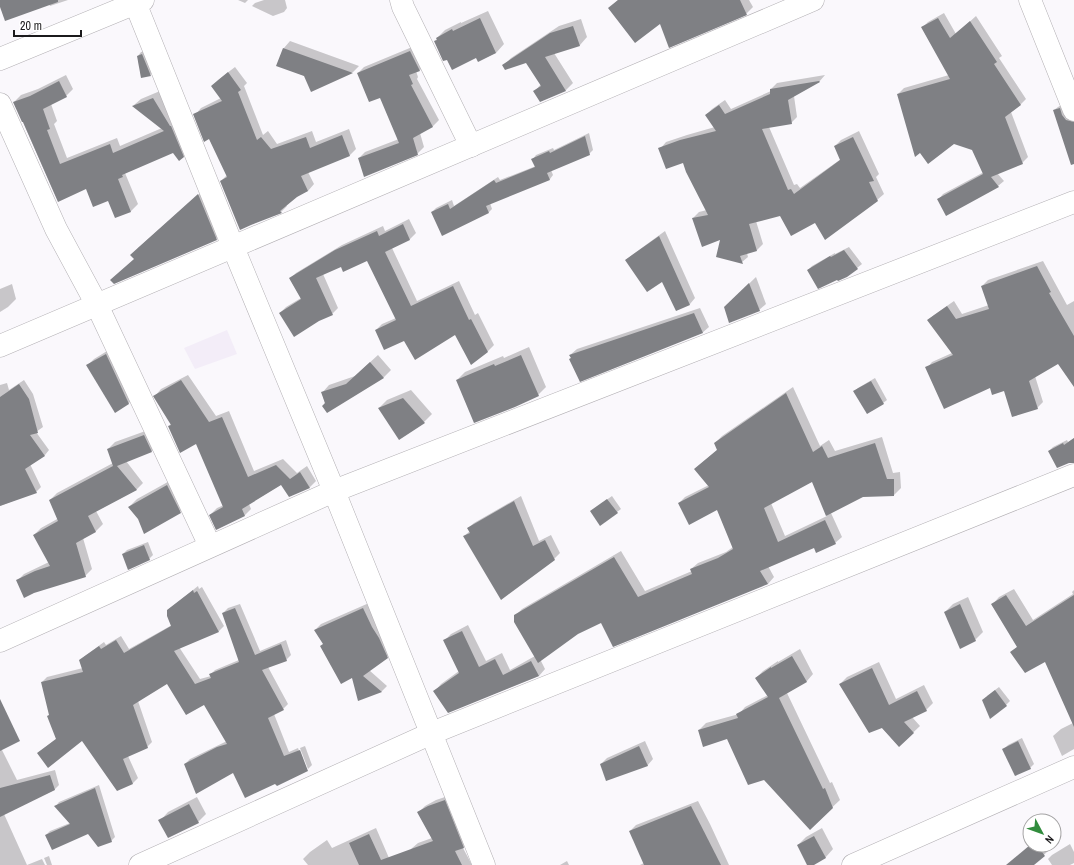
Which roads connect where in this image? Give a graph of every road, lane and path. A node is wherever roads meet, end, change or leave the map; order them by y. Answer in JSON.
{"nodes":[{"id":1,"x":401,"y":0,"type":"edge"},
{"id":2,"x":813,"y":0,"type":"edge"},
{"id":3,"x":1030,"y":0,"type":"edge"},
{"id":4,"x":137,"y":1,"type":"edge"},
{"id":5,"x":0,"y":59,"type":"edge"},
{"id":6,"x":0,"y":104,"type":"edge"},
{"id":7,"x":1074,"y":110,"type":"edge"},
{"id":8,"x":471,"y":146,"type":"junction"},
{"id":9,"x":1074,"y":202,"type":"edge"},
{"id":10,"x":233,"y":247,"type":"junction"},
{"id":11,"x":97,"y":305,"type":"junction"},
{"id":12,"x":0,"y":346,"type":"edge"},
{"id":13,"x":1074,"y":476,"type":"edge"},
{"id":14,"x":334,"y":491,"type":"junction"},
{"id":15,"x":210,"y":546,"type":"junction"},
{"id":16,"x":0,"y":640,"type":"edge"},
{"id":17,"x":432,"y":733,"type":"junction"},
{"id":18,"x":1074,"y":767,"type":"edge"},
{"id":19,"x":140,"y":865,"type":"edge"},
{"id":20,"x":484,"y":865,"type":"edge"},
{"id":21,"x":853,"y":865,"type":"edge"}],
"edges":[{"from":1,"to":8,"type":"street"},
{"from":2,"to":8,"type":"street"},
{"from":3,"to":7,"type":"street"},
{"from":4,"to":5,"type":"street"},
{"from":4,"to":10,"type":"street"},
{"from":6,"to":11,"type":"street"},
{"from":8,"to":10,"type":"street"},
{"from":9,"to":14,"type":"street"},
{"from":10,"to":11,"type":"street"},
{"from":10,"to":14,"type":"street"},
{"from":11,"to":12,"type":"street"},
{"from":11,"to":15,"type":"street"},
{"from":13,"to":17,"type":"street"},
{"from":14,"to":15,"type":"street"},
{"from":14,"to":17,"type":"street"},
{"from":15,"to":16,"type":"street"},
{"from":17,"to":19,"type":"street"},
{"from":17,"to":20,"type":"street"},
{"from":18,"to":21,"type":"street"}]}
